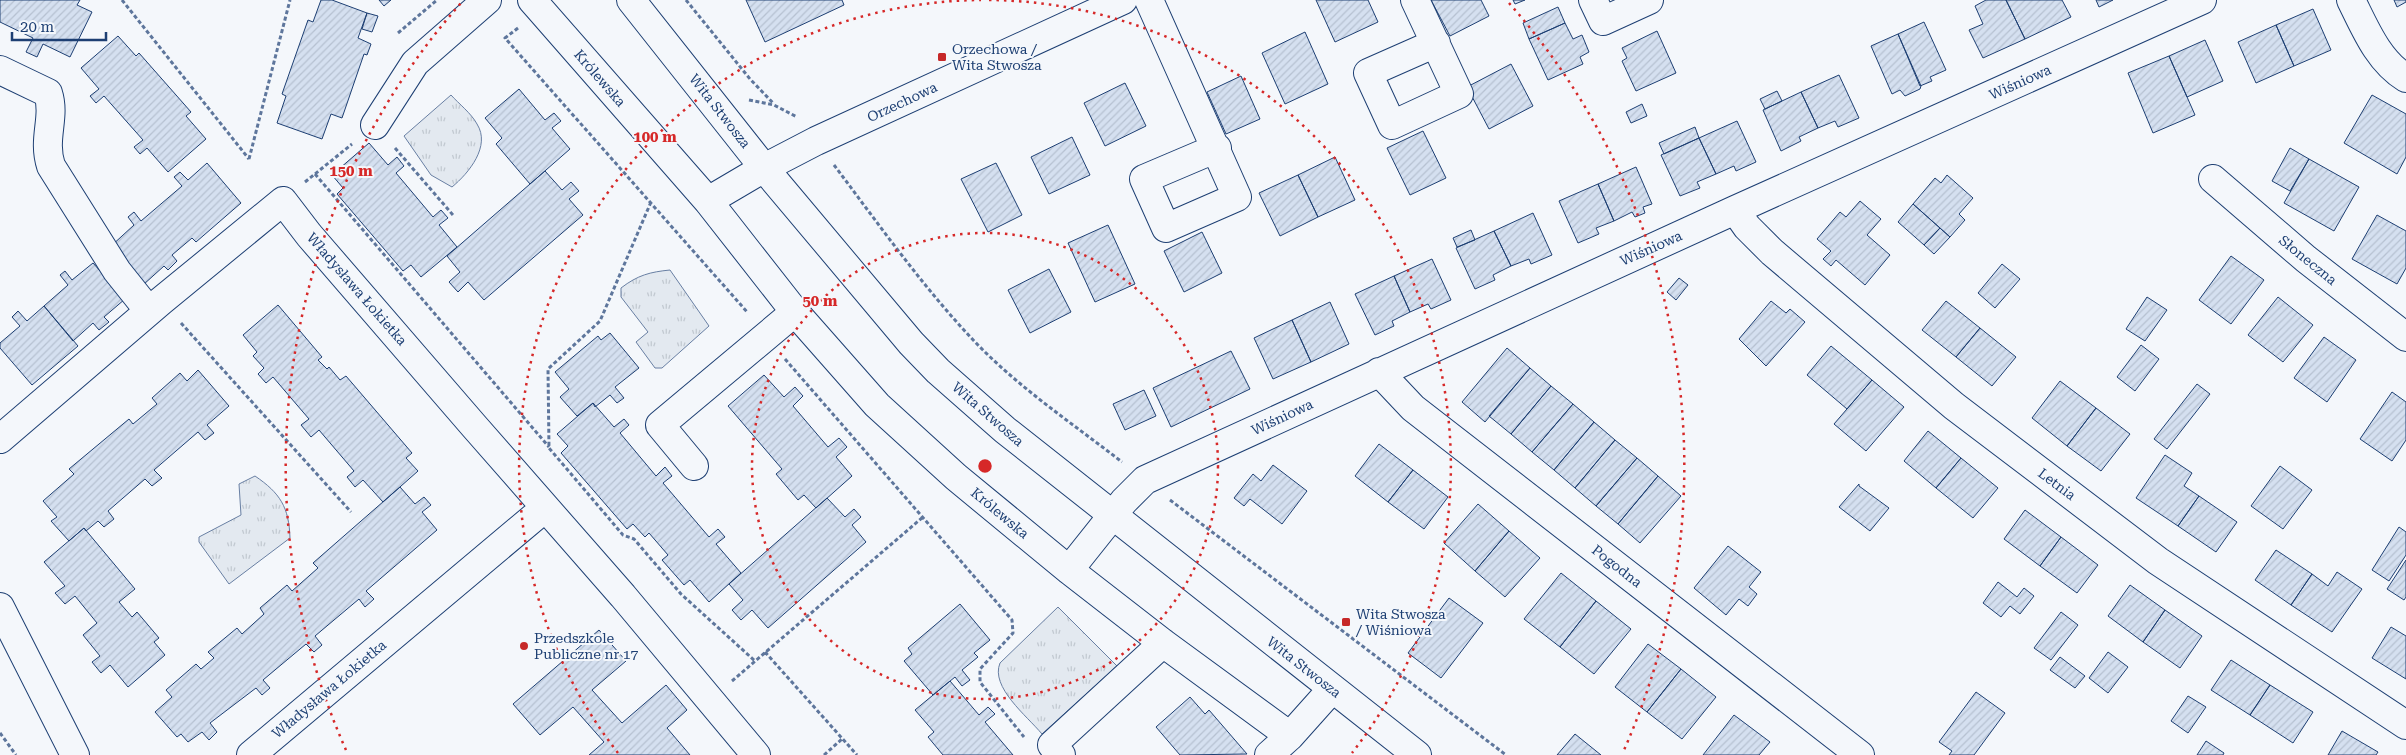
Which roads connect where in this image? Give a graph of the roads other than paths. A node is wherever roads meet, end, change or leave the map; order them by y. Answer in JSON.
{"nodes":[{"id":1,"x":487,"y":0,"type":"edge"},
{"id":2,"x":631,"y":0,"type":"edge"},
{"id":3,"x":1123,"y":0,"type":"edge"},
{"id":4,"x":1149,"y":0,"type":"edge"},
{"id":5,"x":1415,"y":0,"type":"edge"},
{"id":6,"x":1593,"y":0,"type":"edge"},
{"id":7,"x":1650,"y":0,"type":"edge"},
{"id":8,"x":2202,"y":0,"type":"edge"},
{"id":9,"x":2351,"y":0,"type":"edge"},
{"id":10,"x":536,"y":5,"type":"edge"},
{"id":11,"x":1436,"y":43,"type":"dead end"},
{"id":12,"x":0,"y":70,"type":"edge"},
{"id":13,"x":2406,"y":78,"type":"edge"},
{"id":14,"x":375,"y":125,"type":"road end"},
{"id":15,"x":1217,"y":148,"type":"dead end"},
{"id":16,"x":764,"y":168,"type":"junction"},
{"id":17,"x":2213,"y":179,"type":"dead end"},
{"id":18,"x":708,"y":201,"type":"junction"},
{"id":19,"x":1735,"y":210,"type":"junction"},
{"id":20,"x":155,"y":306,"type":"junction"},
{"id":21,"x":795,"y":312,"type":"junction"},
{"id":22,"x":2406,"y":337,"type":"edge"},
{"id":23,"x":1379,"y":372,"type":"junction"},
{"id":24,"x":0,"y":439,"type":"edge"},
{"id":25,"x":694,"y":466,"type":"dead end"},
{"id":26,"x":545,"y":508,"type":"junction"},
{"id":27,"x":1112,"y":515,"type":"junction"},
{"id":28,"x":1069,"y":570,"type":"junction"},
{"id":29,"x":0,"y":606,"type":"edge"},
{"id":30,"x":1163,"y":643,"type":"junction"},
{"id":31,"x":1332,"y":689,"type":"junction"},
{"id":32,"x":2406,"y":725,"type":"edge"},
{"id":33,"x":1290,"y":736,"type":"junction"},
{"id":34,"x":75,"y":755,"type":"edge"},
{"id":35,"x":251,"y":755,"type":"edge"},
{"id":36,"x":756,"y":755,"type":"edge"},
{"id":37,"x":1061,"y":755,"type":"edge"},
{"id":38,"x":1269,"y":755,"type":"edge"},
{"id":39,"x":1417,"y":755,"type":"edge"},
{"id":40,"x":1860,"y":755,"type":"edge"}],
"edges":[{"from":1,"to":14,"type":"street"},
{"from":2,"to":16,"type":"street","name":"Wita Stwosza"},
{"from":3,"to":16,"type":"street","name":"Orzechowa"},
{"from":4,"to":15,"type":"street"},
{"from":5,"to":11,"type":"street"},
{"from":6,"to":7,"type":"street"},
{"from":8,"to":19,"type":"street","name":"Wiśniowa"},
{"from":9,"to":13,"type":"street"},
{"from":10,"to":18,"type":"street","name":"Królewska"},
{"from":12,"to":20,"type":"street"},
{"from":16,"to":18,"type":"street"},
{"from":16,"to":27,"type":"street","name":"Wita Stwosza"},
{"from":17,"to":22,"type":"street","name":"Słoneczna"},
{"from":18,"to":21,"type":"street","name":"Królewska"},
{"from":19,"to":23,"type":"street","name":"Wiśniowa"},
{"from":19,"to":32,"type":"street","name":"Letnia"},
{"from":20,"to":24,"type":"street"},
{"from":20,"to":26,"type":"street","name":"Władysława Łokietka"},
{"from":21,"to":25,"type":"street"},
{"from":21,"to":28,"type":"street","name":"Królewska"},
{"from":23,"to":27,"type":"street","name":"Wiśniowa"},
{"from":23,"to":40,"type":"street","name":"Pogodna"},
{"from":26,"to":35,"type":"street","name":"Władysława Łokietka"},
{"from":26,"to":36,"type":"street","name":"Władysława Łokietka"},
{"from":27,"to":28,"type":"street","name":"Wiśniowa"},
{"from":27,"to":31,"type":"street","name":"Wita Stwosza"},
{"from":28,"to":30,"type":"street","name":"Królewska"},
{"from":29,"to":34,"type":"street"},
{"from":30,"to":33,"type":"street","name":"Królewska"},
{"from":30,"to":37,"type":"street"},
{"from":31,"to":33,"type":"street"},
{"from":31,"to":39,"type":"street","name":"Wita Stwosza"},
{"from":33,"to":38,"type":"street"}]}
